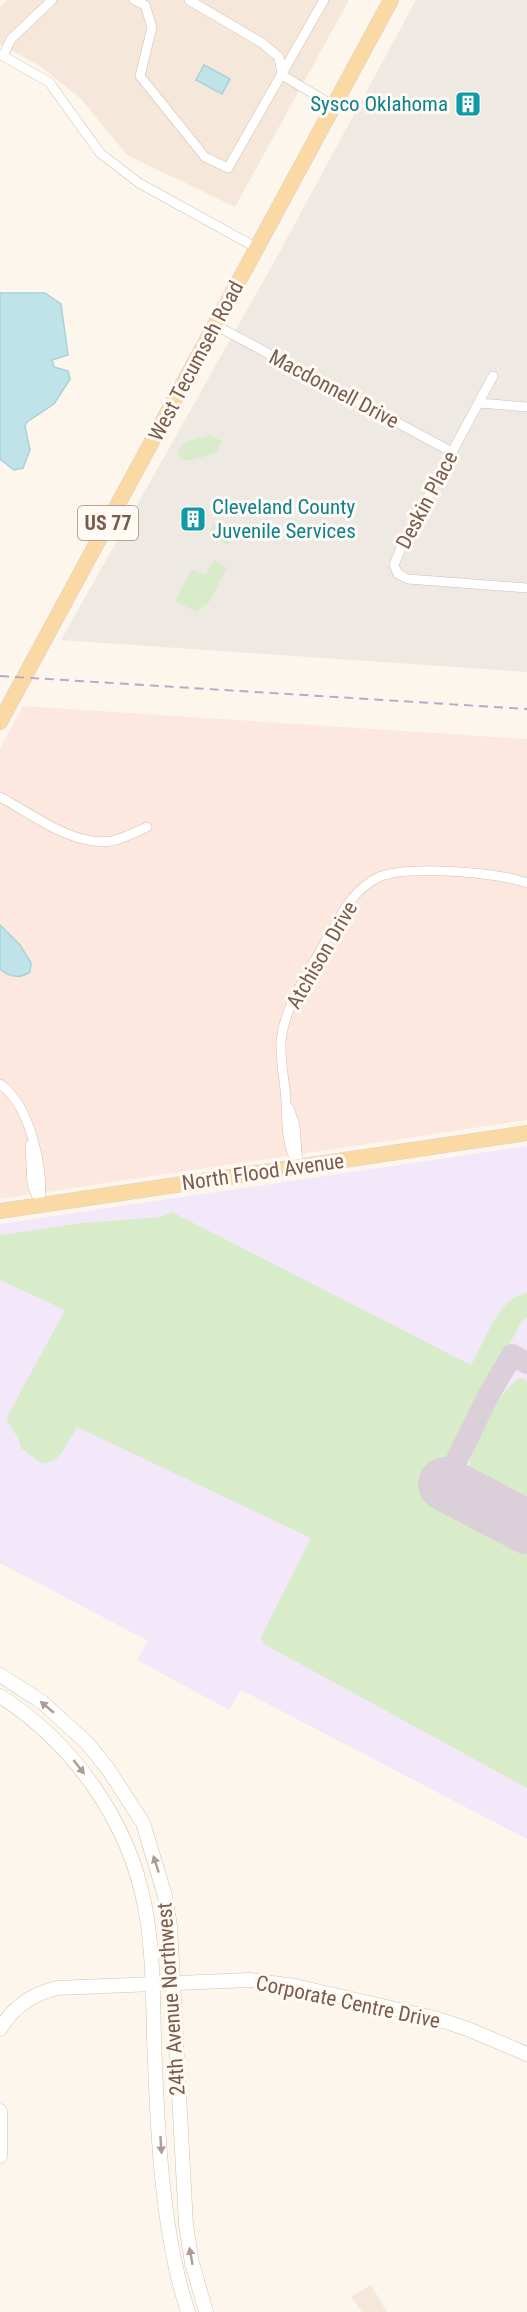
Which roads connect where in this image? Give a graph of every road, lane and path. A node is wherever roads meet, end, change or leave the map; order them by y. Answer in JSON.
{"nodes":[{"id":1,"x":52,"y":0,"type":"edge"},
{"id":2,"x":134,"y":0,"type":"edge"},
{"id":3,"x":189,"y":0,"type":"edge"},
{"id":4,"x":324,"y":0,"type":"edge"},
{"id":5,"x":391,"y":0,"type":"edge"},
{"id":6,"x":146,"y":3,"type":"edge"},
{"id":7,"x":1,"y":56,"type":"edge"},
{"id":8,"x":282,"y":75,"type":"junction"},
{"id":9,"x":333,"y":106,"type":"junction"},
{"id":10,"x":257,"y":248,"type":"junction"},
{"id":11,"x":216,"y":325,"type":"junction"},
{"id":12,"x":493,"y":376,"type":"dead end"},
{"id":13,"x":479,"y":403,"type":"junction"},
{"id":14,"x":527,"y":407,"type":"edge"},
{"id":15,"x":452,"y":452,"type":"junction"},
{"id":16,"x":527,"y":588,"type":"edge"},
{"id":17,"x":0,"y":722,"type":"edge"},
{"id":18,"x":0,"y":797,"type":"edge"},
{"id":19,"x":147,"y":827,"type":"dead end"},
{"id":20,"x":527,"y":883,"type":"edge"},
{"id":21,"x":0,"y":1084,"type":"edge"},
{"id":22,"x":527,"y":1133,"type":"edge"},
{"id":23,"x":298,"y":1167,"type":"junction"},
{"id":24,"x":40,"y":1205,"type":"junction"},
{"id":25,"x":0,"y":1211,"type":"edge"},
{"id":26,"x":0,"y":1675,"type":"edge"},
{"id":27,"x":0,"y":1696,"type":"edge"},
{"id":28,"x":152,"y":1984,"type":"junction"},
{"id":29,"x":174,"y":1984,"type":"junction"},
{"id":30,"x":0,"y":2029,"type":"edge"},
{"id":31,"x":527,"y":2054,"type":"edge"},
{"id":32,"x":156,"y":2087,"type":"junction"},
{"id":33,"x":0,"y":2110,"type":"edge"},
{"id":34,"x":180,"y":2136,"type":"junction"},
{"id":35,"x":0,"y":2156,"type":"edge"},
{"id":36,"x":188,"y":2312,"type":"edge"},
{"id":37,"x":206,"y":2312,"type":"edge"}],
"edges":[{"from":1,"to":7,"type":"street"},
{"from":2,"to":6,"type":"street"},
{"from":3,"to":8,"type":"street"},
{"from":4,"to":8,"type":"street"},
{"from":5,"to":9,"type":"main road","name":"West Tecumseh Road","number":"US 77"},
{"from":6,"to":8,"type":"street"},
{"from":7,"to":10,"type":"street"},
{"from":8,"to":9,"type":"street"},
{"from":9,"to":10,"type":"main road","name":"West Tecumseh Road","number":"US 77"},
{"from":10,"to":11,"type":"main road","name":"West Tecumseh Road","number":"US 77"},
{"from":11,"to":15,"type":"street","name":"Macdonnell Drive"},
{"from":11,"to":17,"type":"main road","name":"West Tecumseh Road","number":"US 77"},
{"from":12,"to":13,"type":"street","name":"Deskin Place"},
{"from":13,"to":14,"type":"street"},
{"from":13,"to":15,"type":"street","name":"Deskin Place"},
{"from":15,"to":16,"type":"street","name":"Deskin Place"},
{"from":18,"to":19,"type":"street"},
{"from":20,"to":23,"type":"street","name":"Atchison Drive"},
{"from":21,"to":24,"type":"street"},
{"from":22,"to":23,"type":"main road","name":"North Flood Avenue"},
{"from":23,"to":24,"type":"main road","name":"North Flood Avenue"},
{"from":24,"to":25,"type":"main road","name":"North Flood Avenue"},
{"from":29,"to":26,"type":"main road","name":"24th Avenue Northwest","one_way":true},
{"from":27,"to":28,"type":"main road","name":"24th Avenue Northwest","one_way":true},
{"from":28,"to":29,"type":"main road","name":"Corporate Centre Drive"},
{"from":28,"to":30,"type":"main road","name":"Corporate Centre Drive"},
{"from":28,"to":32,"type":"main road","name":"24th Avenue Northwest"},
{"from":29,"to":31,"type":"main road","name":"Corporate Centre Drive"},
{"from":29,"to":34,"type":"main road","name":"24th Avenue Northwest"},
{"from":32,"to":34,"type":"main road"},
{"from":32,"to":36,"type":"main road","name":"24th Avenue Northwest","one_way":true},
{"from":33,"to":35,"type":"main road"},
{"from":37,"to":34,"type":"main road","name":"24th Avenue Northwest","one_way":true}]}
